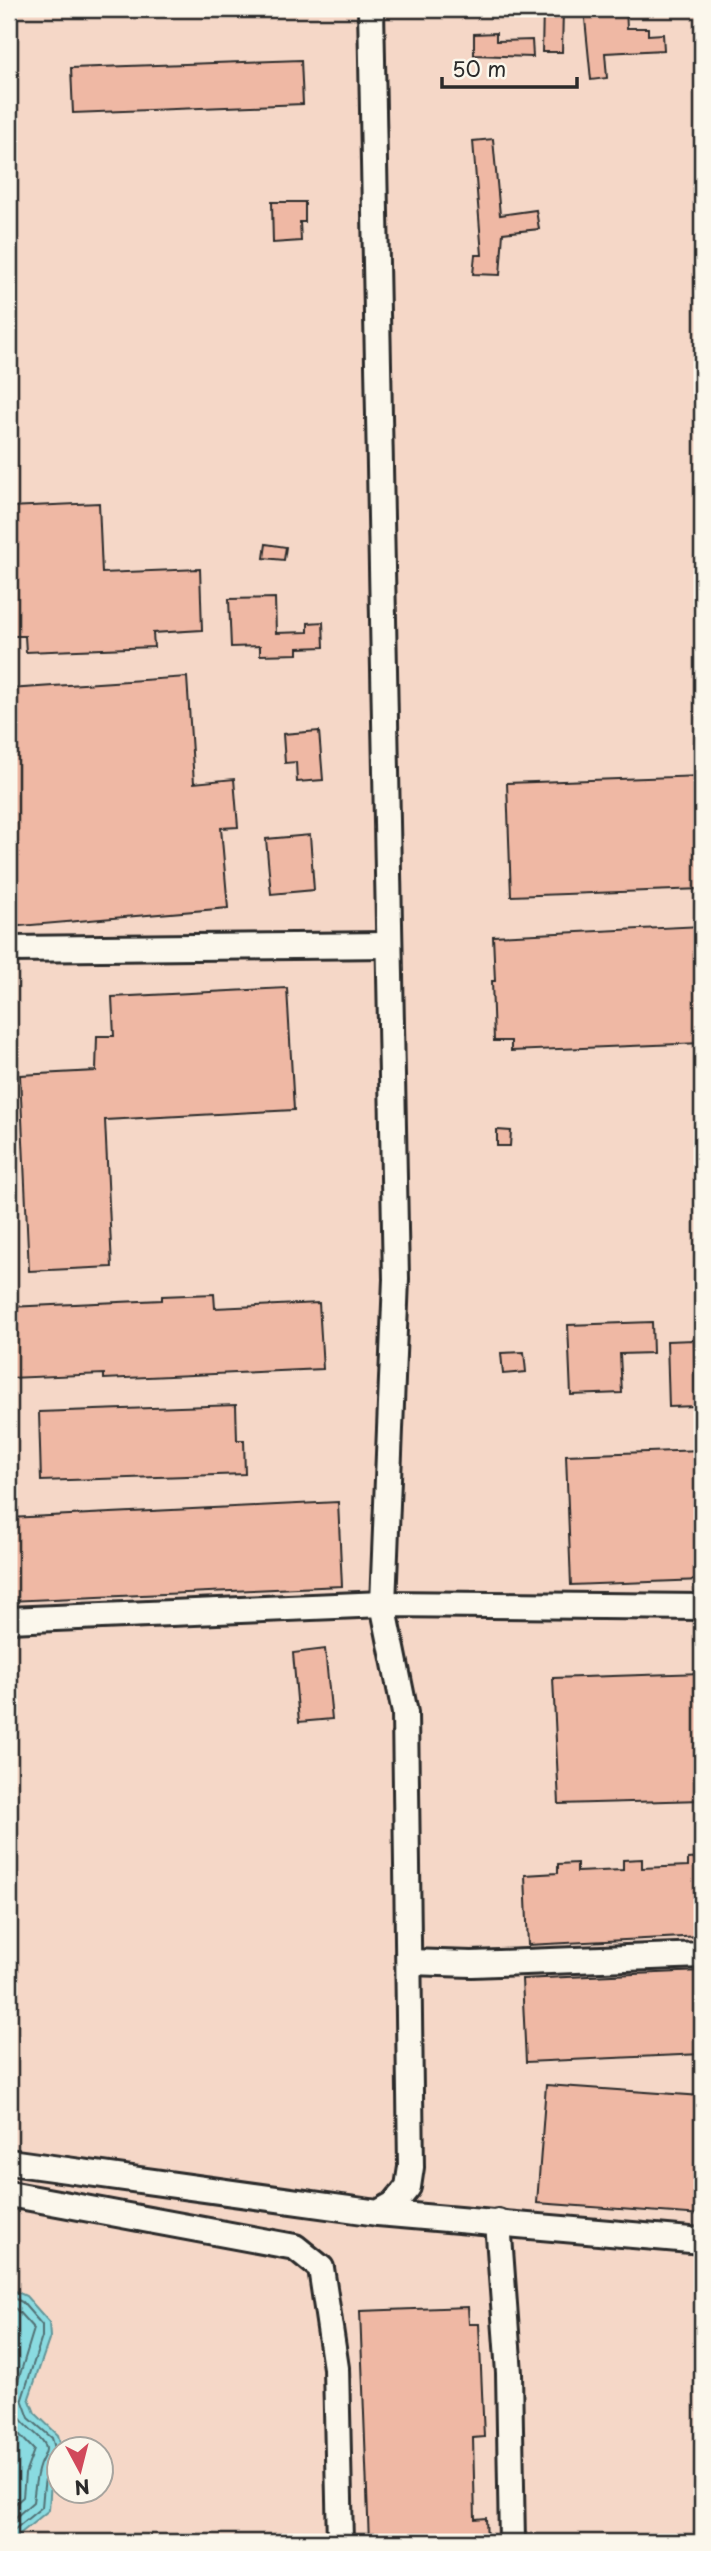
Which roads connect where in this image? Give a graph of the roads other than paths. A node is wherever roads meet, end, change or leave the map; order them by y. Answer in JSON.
{"nodes":[{"id":1,"x":371,"y":9,"type":"edge"},
{"id":2,"x":390,"y":945,"type":"junction"},
{"id":3,"x":9,"y":949,"type":"edge"},
{"id":4,"x":383,"y":1604,"type":"junction"},
{"id":5,"x":702,"y":1607,"type":"edge"},
{"id":6,"x":9,"y":1620,"type":"edge"},
{"id":7,"x":702,"y":1955,"type":"edge"},
{"id":8,"x":410,"y":1962,"type":"junction"},
{"id":9,"x":9,"y":2162,"type":"edge"},
{"id":10,"x":9,"y":2194,"type":"edge"},
{"id":11,"x":378,"y":2213,"type":"junction"},
{"id":12,"x":498,"y":2222,"type":"junction"},
{"id":13,"x":702,"y":2241,"type":"edge"},
{"id":14,"x":340,"y":2542,"type":"edge"},
{"id":15,"x":512,"y":2542,"type":"edge"}],
"edges":[{"from":1,"to":2,"type":"street"},
{"from":2,"to":3,"type":"street"},
{"from":2,"to":4,"type":"street"},
{"from":4,"to":5,"type":"street"},
{"from":4,"to":6,"type":"street"},
{"from":4,"to":8,"type":"street"},
{"from":7,"to":8,"type":"street"},
{"from":8,"to":11,"type":"street"},
{"from":9,"to":11,"type":"street"},
{"from":10,"to":14,"type":"street"},
{"from":11,"to":12,"type":"street"},
{"from":12,"to":13,"type":"street"},
{"from":12,"to":15,"type":"street"}]}
